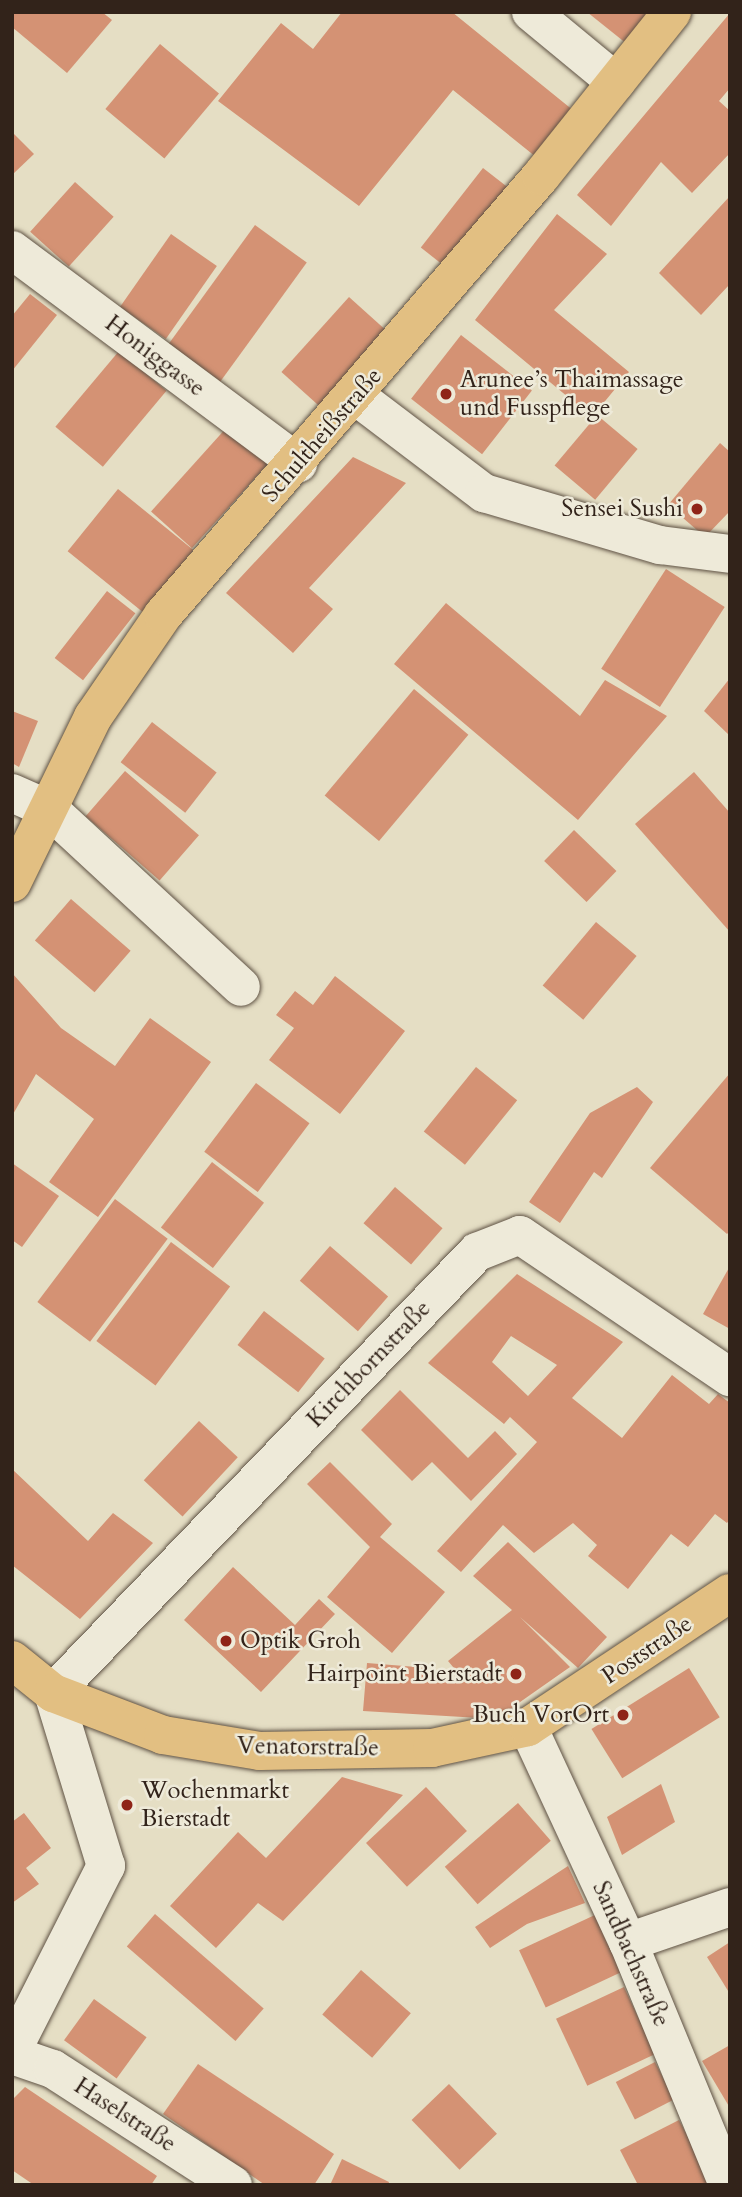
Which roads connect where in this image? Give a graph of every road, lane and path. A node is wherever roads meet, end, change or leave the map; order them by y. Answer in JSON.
{"nodes":[{"id":1,"x":531,"y":12,"type":"edge"},
{"id":2,"x":672,"y":12,"type":"edge"},
{"id":3,"x":616,"y":82,"type":"junction"},
{"id":4,"x":12,"y":250,"type":"edge"},
{"id":5,"x":356,"y":396,"type":"junction"},
{"id":6,"x":298,"y":463,"type":"junction"},
{"id":7,"x":730,"y":554,"type":"edge"},
{"id":8,"x":12,"y":793,"type":"edge"},
{"id":9,"x":50,"y":810,"type":"junction"},
{"id":10,"x":12,"y":883,"type":"edge"},
{"id":11,"x":241,"y":987,"type":"dead end"},
{"id":12,"x":730,"y":1377,"type":"edge"},
{"id":13,"x":730,"y":1593,"type":"edge"},
{"id":14,"x":12,"y":1660,"type":"edge"},
{"id":15,"x":53,"y":1693,"type":"junction"},
{"id":16,"x":528,"y":1727,"type":"junction"},
{"id":17,"x":730,"y":1907,"type":"edge"},
{"id":18,"x":628,"y":1942,"type":"junction"},
{"id":19,"x":12,"y":2053,"type":"edge"},
{"id":20,"x":233,"y":2185,"type":"edge"},
{"id":21,"x":728,"y":2185,"type":"edge"}],
"edges":[{"from":1,"to":3,"type":"street"},
{"from":2,"to":3,"type":"main road","name":"Schultheißstraße"},
{"from":3,"to":5,"type":"main road","name":"Schultheißstraße"},
{"from":4,"to":6,"type":"street","name":"Honiggasse"},
{"from":5,"to":6,"type":"main road","name":"Schultheißstraße"},
{"from":5,"to":7,"type":"street"},
{"from":6,"to":9,"type":"main road","name":"Schultheißstraße"},
{"from":8,"to":9,"type":"street"},
{"from":9,"to":10,"type":"main road","name":"Schultheißstraße"},
{"from":9,"to":11,"type":"street"},
{"from":12,"to":15,"type":"street","name":"Kirchbornstraße"},
{"from":13,"to":16,"type":"main road","name":"Poststraße"},
{"from":14,"to":15,"type":"main road","name":"Venatorstraße"},
{"from":15,"to":16,"type":"main road","name":"Venatorstraße"},
{"from":15,"to":19,"type":"street"},
{"from":16,"to":18,"type":"street","name":"Sandbachstraße"},
{"from":17,"to":18,"type":"street"},
{"from":18,"to":21,"type":"street","name":"Sandbachstraße"},
{"from":19,"to":20,"type":"street","name":"Haselstraße"}]}
